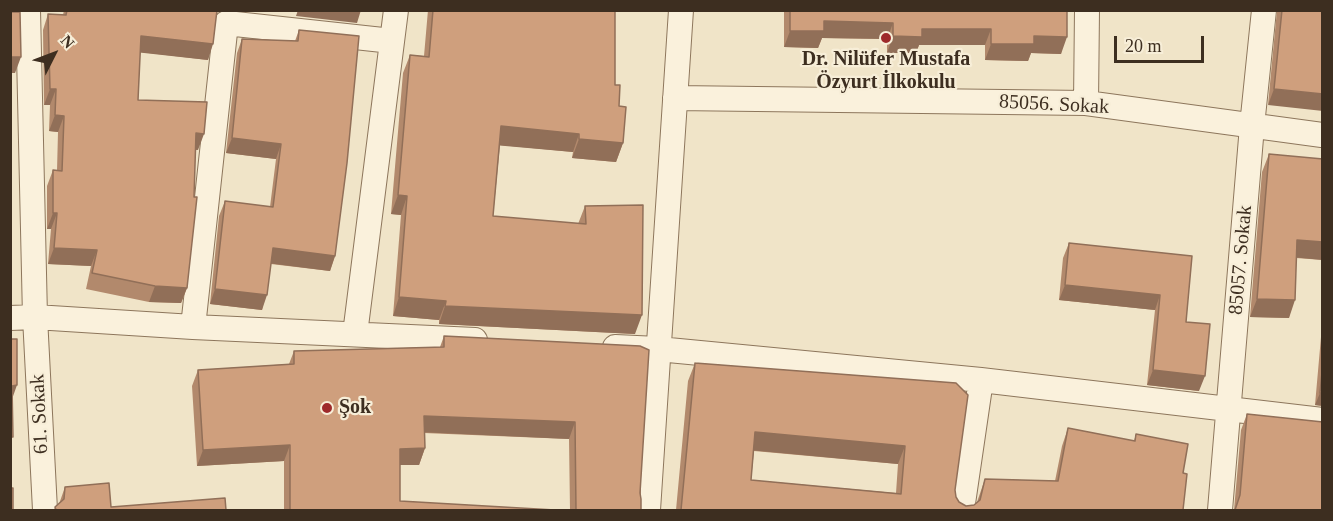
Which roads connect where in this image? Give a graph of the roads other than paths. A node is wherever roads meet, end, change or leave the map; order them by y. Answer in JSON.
{"nodes":[{"id":1,"x":28,"y":10,"type":"edge"},
{"id":2,"x":396,"y":10,"type":"edge"},
{"id":3,"x":681,"y":10,"type":"edge"},
{"id":4,"x":1087,"y":10,"type":"edge"},
{"id":5,"x":1264,"y":10,"type":"edge"},
{"id":6,"x":392,"y":41,"type":"junction"},
{"id":7,"x":675,"y":98,"type":"junction"},
{"id":8,"x":1086,"y":104,"type":"junction"},
{"id":9,"x":1252,"y":126,"type":"junction"},
{"id":10,"x":1323,"y":135,"type":"edge"},
{"id":11,"x":35,"y":317,"type":"junction"},
{"id":12,"x":10,"y":318,"type":"edge"},
{"id":13,"x":193,"y":327,"type":"junction"},
{"id":14,"x":355,"y":334,"type":"junction"},
{"id":15,"x":495,"y":341,"type":"edge"},
{"id":16,"x":588,"y":346,"type":"edge"},
{"id":17,"x":658,"y":349,"type":"junction"},
{"id":18,"x":981,"y":380,"type":"junction"},
{"id":19,"x":1229,"y":408,"type":"junction"},
{"id":20,"x":1323,"y":420,"type":"edge"},
{"id":21,"x":45,"y":510,"type":"edge"},
{"id":22,"x":648,"y":510,"type":"edge"},
{"id":23,"x":962,"y":510,"type":"edge"},
{"id":24,"x":1220,"y":510,"type":"edge"}],
"edges":[{"from":1,"to":11,"type":"street","name":"61. Sokak"},
{"from":2,"to":6,"type":"street"},
{"from":3,"to":7,"type":"street"},
{"from":4,"to":8,"type":"street"},
{"from":5,"to":9,"type":"street","name":"85057. Sokak"},
{"from":6,"to":13,"type":"street"},
{"from":6,"to":14,"type":"street"},
{"from":7,"to":8,"type":"street","name":"85056. Sokak"},
{"from":7,"to":17,"type":"street"},
{"from":8,"to":9,"type":"street","name":"85056. Sokak"},
{"from":9,"to":10,"type":"street","name":"85056. Sokak"},
{"from":9,"to":19,"type":"street","name":"85057. Sokak"},
{"from":11,"to":12,"type":"street"},
{"from":11,"to":13,"type":"street"},
{"from":11,"to":21,"type":"street","name":"61. Sokak"},
{"from":13,"to":14,"type":"street"},
{"from":14,"to":15,"type":"street"},
{"from":16,"to":17,"type":"street"},
{"from":17,"to":18,"type":"street"},
{"from":17,"to":22,"type":"street"},
{"from":18,"to":19,"type":"street"},
{"from":18,"to":23,"type":"street"},
{"from":19,"to":20,"type":"street"},
{"from":19,"to":24,"type":"street","name":"85057. Sokak"}]}
